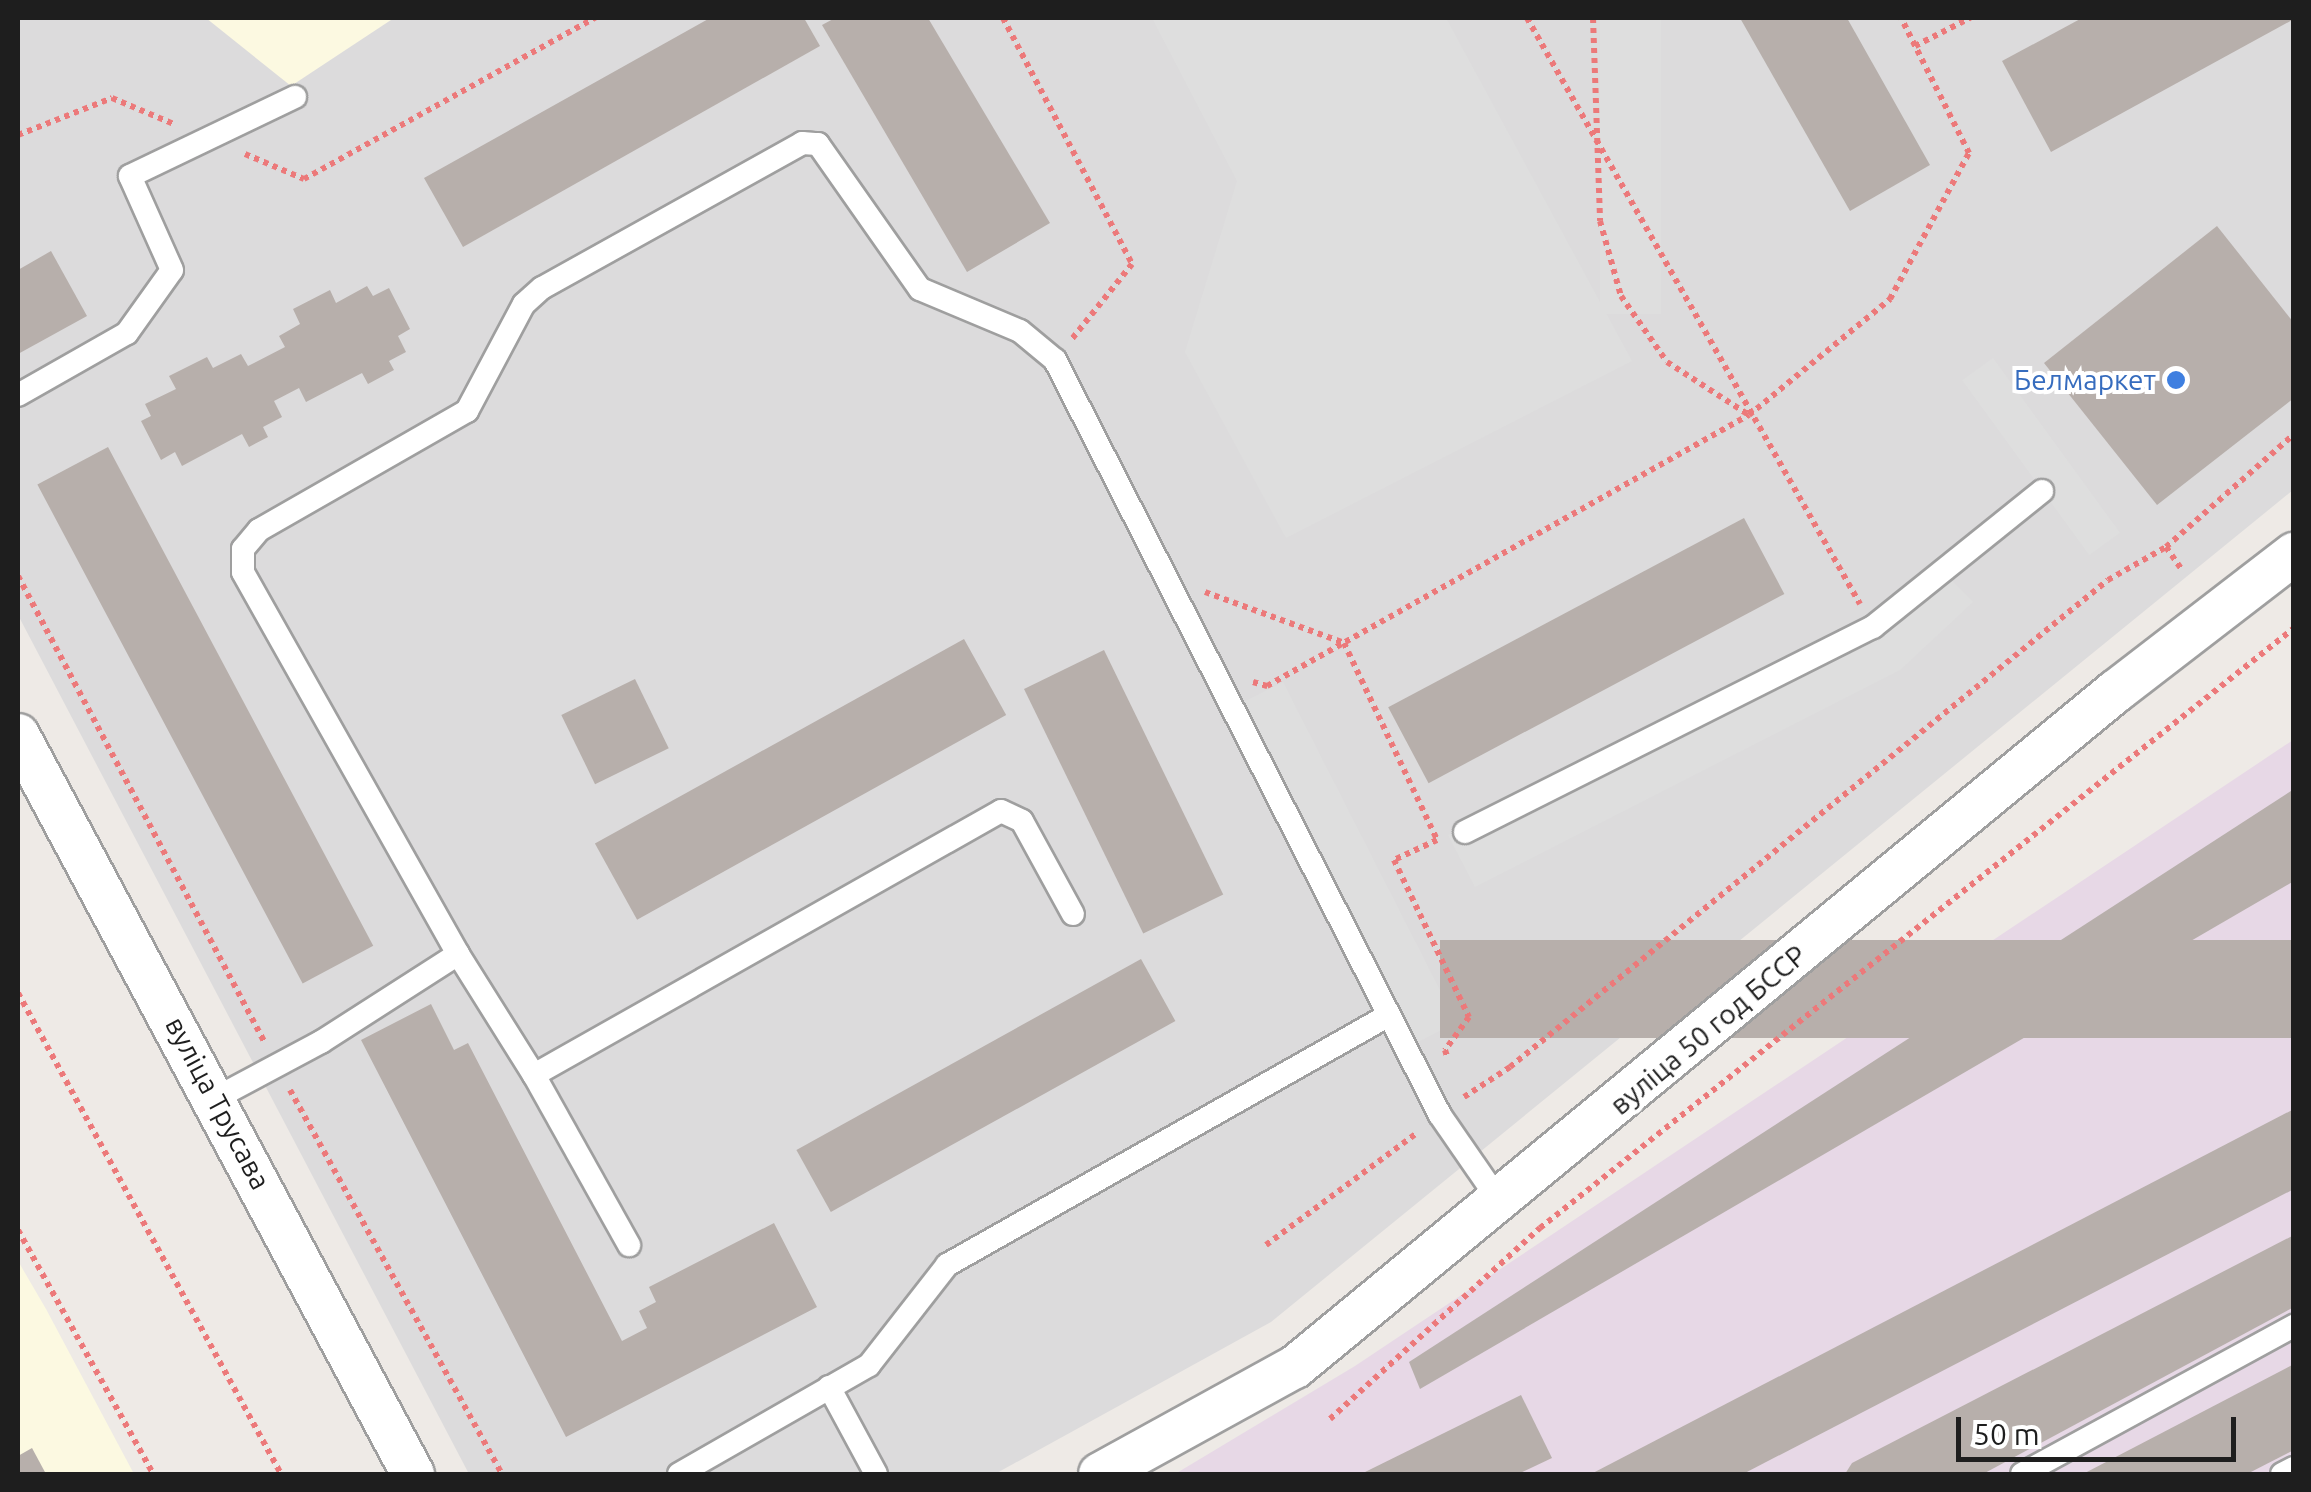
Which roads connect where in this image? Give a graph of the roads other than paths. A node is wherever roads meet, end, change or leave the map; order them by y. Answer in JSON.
{"nodes":[{"id":1,"x":295,"y":97,"type":"dead end"},
{"id":2,"x":18,"y":395,"type":"edge"},
{"id":3,"x":2042,"y":491,"type":"dead end"},
{"id":4,"x":2294,"y":554,"type":"edge"},
{"id":5,"x":18,"y":735,"type":"edge"},
{"id":6,"x":1465,"y":832,"type":"dead end"},
{"id":7,"x":1073,"y":914,"type":"dead end"},
{"id":8,"x":458,"y":954,"type":"junction"},
{"id":9,"x":1389,"y":1015,"type":"junction"},
{"id":10,"x":534,"y":1075,"type":"junction"},
{"id":11,"x":216,"y":1098,"type":"junction"},
{"id":12,"x":1500,"y":1202,"type":"junction"},
{"id":13,"x":629,"y":1246,"type":"dead end"},
{"id":14,"x":2294,"y":1326,"type":"edge"},
{"id":15,"x":830,"y":1388,"type":"junction"},
{"id":16,"x":2294,"y":1468,"type":"edge"},
{"id":17,"x":413,"y":1474,"type":"edge"},
{"id":18,"x":679,"y":1474,"type":"edge"},
{"id":19,"x":876,"y":1474,"type":"edge"},
{"id":20,"x":1100,"y":1474,"type":"edge"},
{"id":21,"x":2022,"y":1474,"type":"edge"},
{"id":22,"x":2282,"y":1474,"type":"edge"}],
"edges":[{"from":1,"to":2,"type":"lane"},
{"from":3,"to":6,"type":"lane"},
{"from":4,"to":12,"type":"street","name":"вуліца 50 год БССР"},
{"from":5,"to":11,"type":"street","name":"вуліца Трусава"},
{"from":7,"to":10,"type":"lane"},
{"from":8,"to":9,"type":"lane"},
{"from":8,"to":10,"type":"lane"},
{"from":8,"to":11,"type":"lane"},
{"from":9,"to":12,"type":"lane"},
{"from":9,"to":15,"type":"lane"},
{"from":10,"to":13,"type":"lane"},
{"from":11,"to":17,"type":"street","name":"вуліца Трусава"},
{"from":12,"to":20,"type":"street","name":"вуліца 50 год БССР"},
{"from":14,"to":21,"type":"lane"},
{"from":15,"to":18,"type":"lane"},
{"from":15,"to":19,"type":"lane"},
{"from":16,"to":22,"type":"lane"}]}
